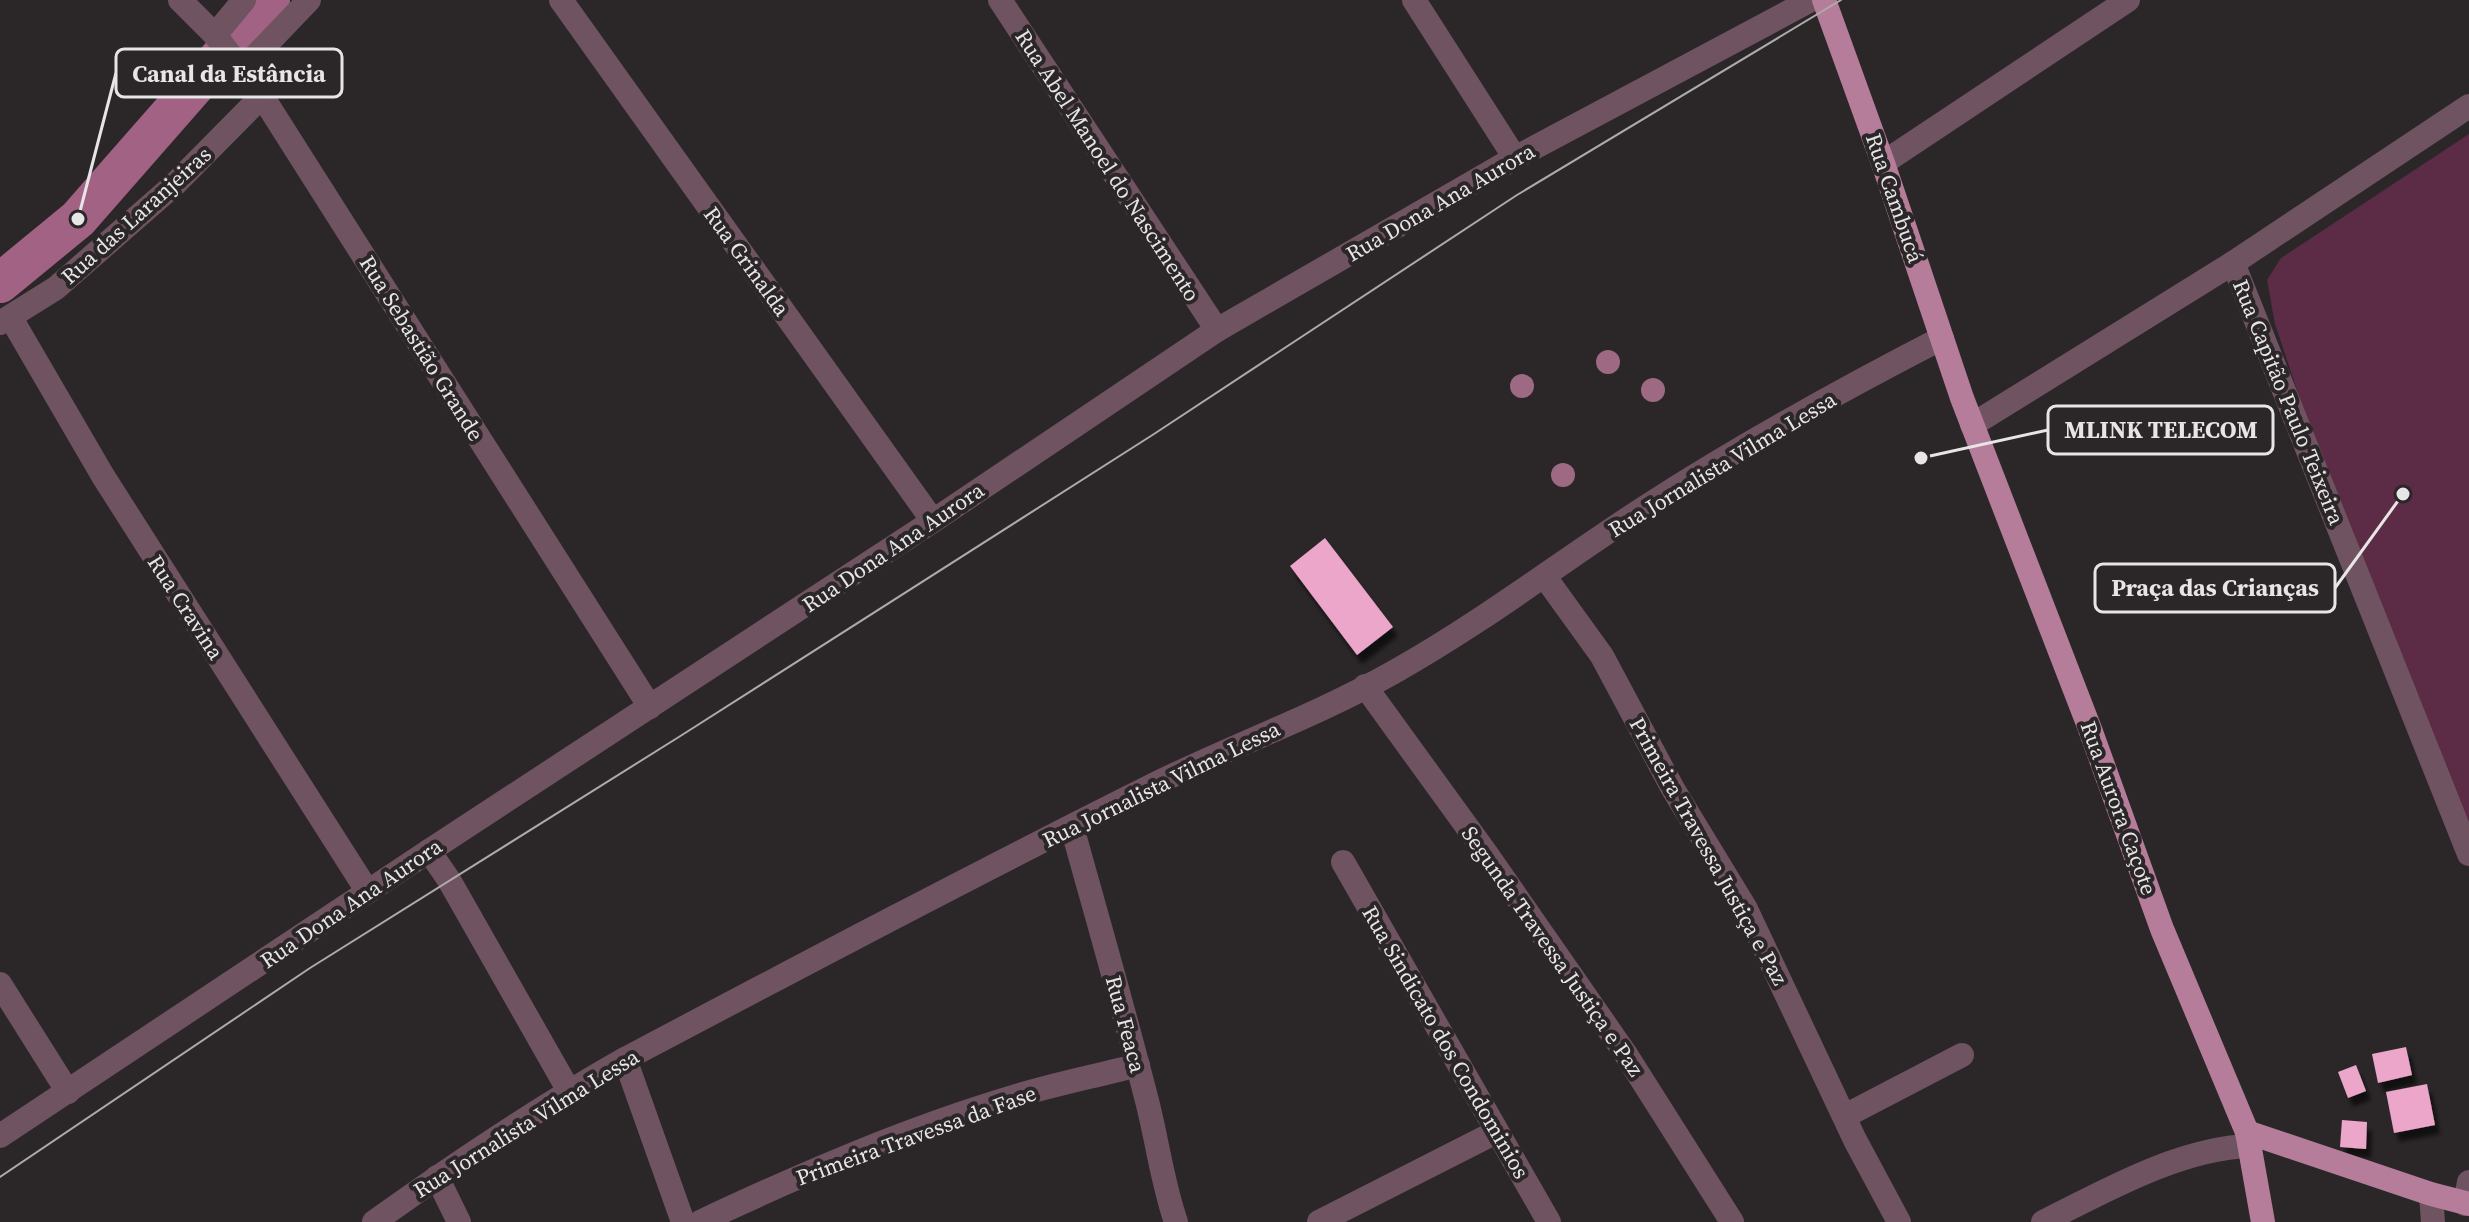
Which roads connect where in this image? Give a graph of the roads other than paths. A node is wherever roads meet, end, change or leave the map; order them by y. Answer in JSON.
{"nodes":[{"id":1,"x":180,"y":0,"type":"edge"},
{"id":2,"x":244,"y":0,"type":"edge"},
{"id":3,"x":309,"y":0,"type":"edge"},
{"id":4,"x":561,"y":0,"type":"edge"},
{"id":5,"x":1000,"y":0,"type":"edge"},
{"id":6,"x":1414,"y":0,"type":"edge"},
{"id":7,"x":1811,"y":0,"type":"edge"},
{"id":8,"x":1824,"y":0,"type":"edge"},
{"id":9,"x":2128,"y":0,"type":"edge"},
{"id":10,"x":217,"y":38,"type":"junction"},
{"id":11,"x":252,"y":82,"type":"junction"},
{"id":12,"x":2469,"y":106,"type":"edge"},
{"id":13,"x":1515,"y":158,"type":"junction"},
{"id":14,"x":1883,"y":163,"type":"junction"},
{"id":15,"x":2233,"y":263,"type":"junction"},
{"id":16,"x":5,"y":320,"type":"edge"},
{"id":17,"x":1217,"y":330,"type":"junction"},
{"id":18,"x":1942,"y":338,"type":"junction"},
{"id":19,"x":1962,"y":398,"type":"joint"},
{"id":20,"x":1972,"y":425,"type":"junction"},
{"id":21,"x":933,"y":521,"type":"junction"},
{"id":22,"x":1545,"y":577,"type":"junction"},
{"id":23,"x":1365,"y":686,"type":"junction"},
{"id":24,"x":650,"y":707,"type":"junction"},
{"id":25,"x":1072,"y":827,"type":"junction"},
{"id":26,"x":429,"y":851,"type":"junction"},
{"id":27,"x":2469,"y":854,"type":"edge"},
{"id":28,"x":1343,"y":862,"type":"dead end"},
{"id":29,"x":368,"y":892,"type":"junction"},
{"id":30,"x":0,"y":984,"type":"edge"},
{"id":31,"x":1962,"y":1055,"type":"dead end"},
{"id":32,"x":625,"y":1059,"type":"junction"},
{"id":33,"x":1138,"y":1065,"type":"junction"},
{"id":34,"x":569,"y":1091,"type":"junction"},
{"id":35,"x":68,"y":1092,"type":"junction"},
{"id":36,"x":1845,"y":1116,"type":"junction"},
{"id":37,"x":1496,"y":1132,"type":"junction"},
{"id":38,"x":0,"y":1136,"type":"edge"},
{"id":39,"x":2248,"y":1139,"type":"junction"},
{"id":40,"x":437,"y":1177,"type":"junction"},
{"id":41,"x":2431,"y":1194,"type":"junction"},
{"id":42,"x":2468,"y":1197,"type":"edge"},
{"id":43,"x":1892,"y":1220,"type":"edge"},
{"id":44,"x":374,"y":1222,"type":"edge"},
{"id":45,"x":459,"y":1222,"type":"edge"},
{"id":46,"x":683,"y":1222,"type":"edge"},
{"id":47,"x":700,"y":1222,"type":"edge"},
{"id":48,"x":1176,"y":1222,"type":"edge"},
{"id":49,"x":1319,"y":1222,"type":"edge"},
{"id":50,"x":1549,"y":1222,"type":"edge"},
{"id":51,"x":1732,"y":1222,"type":"edge"},
{"id":52,"x":2043,"y":1222,"type":"edge"},
{"id":53,"x":2263,"y":1222,"type":"edge"},
{"id":54,"x":2433,"y":1222,"type":"edge"}],
"edges":[{"from":1,"to":10,"type":"street","name":"Rua Sebastião Grande"},
{"from":2,"to":10,"type":"street"},
{"from":3,"to":11,"type":"street"},
{"from":4,"to":21,"type":"street","name":"Rua Grinalda"},
{"from":5,"to":17,"type":"street","name":"Rua Abel Manoel do Nascimento"},
{"from":6,"to":13,"type":"street"},
{"from":7,"to":13,"type":"street","name":"Rua Dona Ana Aurora"},
{"from":8,"to":14,"type":"main road","name":"Rua Cambucá"},
{"from":9,"to":14,"type":"street"},
{"from":10,"to":11,"type":"street","name":"Rua Sebastião Grande"},
{"from":11,"to":16,"type":"street","name":"Rua das Laranjeiras"},
{"from":11,"to":24,"type":"street","name":"Rua Sebastião Grande"},
{"from":12,"to":15,"type":"street"},
{"from":13,"to":17,"type":"street","name":"Rua Dona Ana Aurora"},
{"from":14,"to":18,"type":"main road","name":"Rua Cambucá"},
{"from":15,"to":20,"type":"street"},
{"from":15,"to":27,"type":"street","name":"Rua Capitão Paulo Teixeira"},
{"from":16,"to":29,"type":"street","name":"Rua Cravina"},
{"from":17,"to":21,"type":"street","name":"Rua Dona Ana Aurora"},
{"from":18,"to":19,"type":"main road","name":"Rua Cambucá"},
{"from":18,"to":22,"type":"street","name":"Rua Jornalista Vilma Lessa"},
{"from":19,"to":20,"type":"main road","name":"Rua Aurora Caçote"},
{"from":20,"to":39,"type":"main road","name":"Rua Aurora Caçote"},
{"from":21,"to":24,"type":"street","name":"Rua Dona Ana Aurora"},
{"from":22,"to":23,"type":"street","name":"Rua Jornalista Vilma Lessa"},
{"from":22,"to":36,"type":"street","name":"Primeira Travessa Justiça e Paz"},
{"from":23,"to":25,"type":"street","name":"Rua Jornalista Vilma Lessa"},
{"from":23,"to":51,"type":"street","name":"Segunda Travessa Justiça e Paz"},
{"from":24,"to":26,"type":"street","name":"Rua Dona Ana Aurora"},
{"from":25,"to":32,"type":"street","name":"Rua Jornalista Vilma Lessa"},
{"from":25,"to":33,"type":"street","name":"Rua Feaca"},
{"from":26,"to":29,"type":"street","name":"Rua Dona Ana Aurora"},
{"from":26,"to":34,"type":"street"},
{"from":28,"to":37,"type":"street","name":"Rua Sindicato dos Condominios"},
{"from":29,"to":35,"type":"street","name":"Rua Dona Ana Aurora"},
{"from":30,"to":35,"type":"street"},
{"from":31,"to":36,"type":"street"},
{"from":32,"to":34,"type":"street","name":"Rua Jornalista Vilma Lessa"},
{"from":32,"to":46,"type":"street"},
{"from":33,"to":47,"type":"street","name":"Primeira Travessa da Fase"},
{"from":33,"to":48,"type":"street","name":"Rua Feaca"},
{"from":34,"to":40,"type":"street","name":"Rua Jornalista Vilma Lessa"},
{"from":35,"to":38,"type":"street","name":"Rua Dona Ana Aurora"},
{"from":36,"to":43,"type":"street","name":"Primeira Travessa Justiça e Paz"},
{"from":37,"to":49,"type":"street"},
{"from":37,"to":50,"type":"street","name":"Rua Sindicato dos Condominios"},
{"from":39,"to":41,"type":"main road"},
{"from":39,"to":52,"type":"street"},
{"from":39,"to":53,"type":"main road","name":"Rua Aurora Caçote"},
{"from":40,"to":44,"type":"street","name":"Rua Jornalista Vilma Lessa"},
{"from":40,"to":45,"type":"street"},
{"from":41,"to":42,"type":"main road"},
{"from":41,"to":54,"type":"street"}]}
